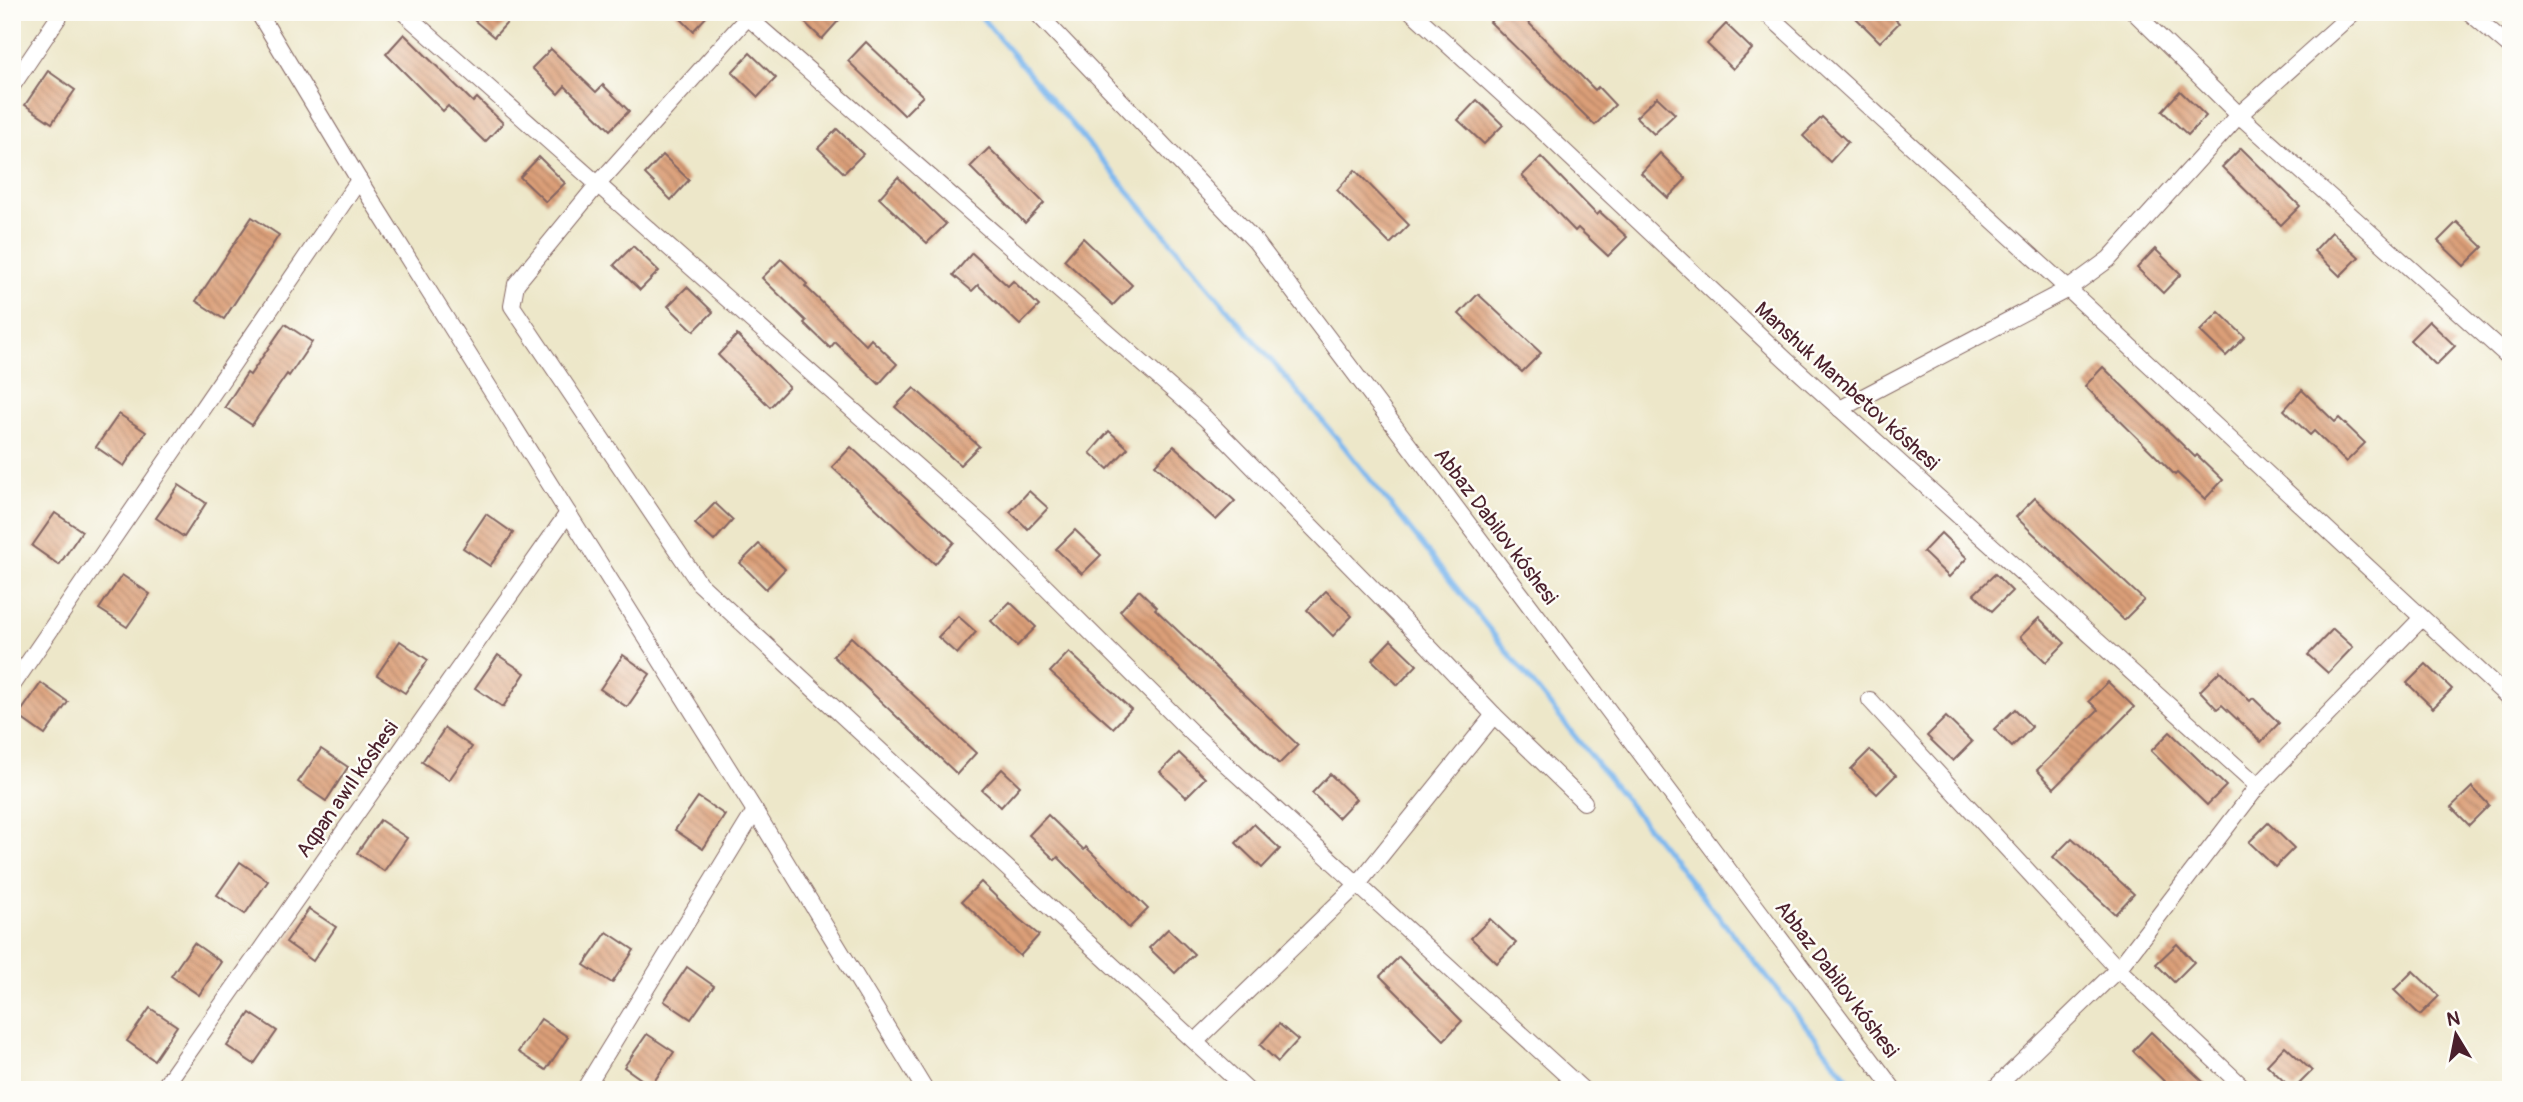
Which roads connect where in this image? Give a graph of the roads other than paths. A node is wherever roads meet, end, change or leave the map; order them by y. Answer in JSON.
{"nodes":[{"id":1,"x":62,"y":12,"type":"edge"},
{"id":2,"x":258,"y":12,"type":"edge"},
{"id":3,"x":403,"y":12,"type":"edge"},
{"id":4,"x":1036,"y":12,"type":"edge"},
{"id":5,"x":1412,"y":12,"type":"edge"},
{"id":6,"x":1765,"y":12,"type":"edge"},
{"id":7,"x":2134,"y":12,"type":"edge"},
{"id":8,"x":2354,"y":12,"type":"edge"},
{"id":9,"x":2469,"y":12,"type":"edge"},
{"id":10,"x":744,"y":15,"type":"edge"},
{"id":11,"x":2511,"y":48,"type":"edge"},
{"id":12,"x":12,"y":86,"type":"edge"},
{"id":13,"x":2239,"y":115,"type":"junction"},
{"id":14,"x":359,"y":180,"type":"junction"},
{"id":15,"x":598,"y":184,"type":"junction"},
{"id":16,"x":2068,"y":289,"type":"junction"},
{"id":17,"x":2511,"y":359,"type":"edge"},
{"id":18,"x":1840,"y":409,"type":"junction"},
{"id":19,"x":568,"y":513,"type":"junction"},
{"id":20,"x":2421,"y":619,"type":"junction"},
{"id":21,"x":12,"y":686,"type":"edge"},
{"id":22,"x":1870,"y":700,"type":"dead end"},
{"id":23,"x":2511,"y":700,"type":"edge"},
{"id":24,"x":1494,"y":715,"type":"junction"},
{"id":25,"x":2258,"y":786,"type":"junction"},
{"id":26,"x":1584,"y":802,"type":"dead end"},
{"id":27,"x":755,"y":811,"type":"junction"},
{"id":28,"x":1358,"y":884,"type":"junction"},
{"id":29,"x":2118,"y":969,"type":"junction"},
{"id":30,"x":1196,"y":1041,"type":"junction"},
{"id":31,"x":162,"y":1090,"type":"edge"},
{"id":32,"x":584,"y":1090,"type":"edge"},
{"id":33,"x":925,"y":1090,"type":"edge"},
{"id":34,"x":1247,"y":1090,"type":"edge"},
{"id":35,"x":1583,"y":1090,"type":"edge"},
{"id":36,"x":1894,"y":1090,"type":"edge"},
{"id":37,"x":1993,"y":1090,"type":"edge"},
{"id":38,"x":2246,"y":1090,"type":"edge"}],
"edges":[{"from":1,"to":12,"type":"street"},
{"from":2,"to":14,"type":"street"},
{"from":3,"to":15,"type":"street"},
{"from":4,"to":36,"type":"street","name":"Abbaz Dabilov kóshesi"},
{"from":5,"to":18,"type":"street","name":"Manshuk Mambetov kóshesi"},
{"from":6,"to":16,"type":"street"},
{"from":7,"to":13,"type":"street"},
{"from":8,"to":13,"type":"street"},
{"from":9,"to":11,"type":"street"},
{"from":10,"to":15,"type":"street"},
{"from":10,"to":24,"type":"street"},
{"from":13,"to":16,"type":"street"},
{"from":13,"to":17,"type":"street"},
{"from":14,"to":19,"type":"street"},
{"from":14,"to":21,"type":"street"},
{"from":15,"to":28,"type":"street"},
{"from":15,"to":30,"type":"street"},
{"from":16,"to":18,"type":"street"},
{"from":16,"to":20,"type":"street"},
{"from":18,"to":25,"type":"street","name":"Manshuk Mambetov kóshesi"},
{"from":19,"to":27,"type":"street"},
{"from":19,"to":31,"type":"street","name":"Aqpan awıl kóshesi"},
{"from":20,"to":23,"type":"street"},
{"from":20,"to":25,"type":"street"},
{"from":22,"to":29,"type":"street"},
{"from":24,"to":26,"type":"street"},
{"from":24,"to":28,"type":"street"},
{"from":25,"to":29,"type":"street"},
{"from":27,"to":32,"type":"street"},
{"from":27,"to":33,"type":"street"},
{"from":28,"to":30,"type":"street"},
{"from":28,"to":35,"type":"street"},
{"from":29,"to":37,"type":"street"},
{"from":29,"to":38,"type":"street"},
{"from":30,"to":34,"type":"street"}]}
